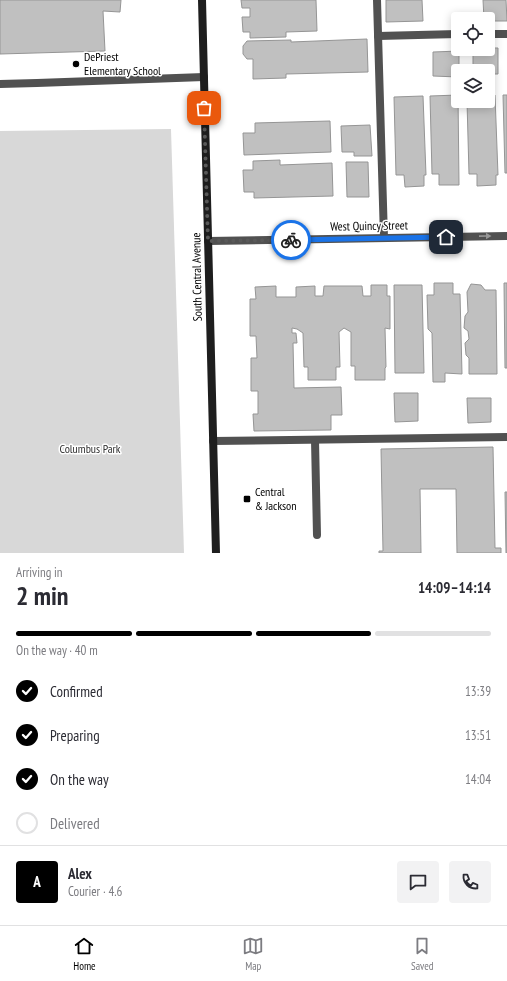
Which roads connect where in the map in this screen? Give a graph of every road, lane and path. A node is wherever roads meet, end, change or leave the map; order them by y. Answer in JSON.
{"nodes":[{"id":1,"x":202,"y":0,"type":"edge"},
{"id":2,"x":377,"y":0,"type":"edge"},
{"id":3,"x":451,"y":34,"type":"edge"},
{"id":4,"x":495,"y":34,"type":"edge"},
{"id":5,"x":507,"y":34,"type":"edge"},
{"id":6,"x":378,"y":36,"type":"junction"},
{"id":7,"x":204,"y":77,"type":"junction"},
{"id":8,"x":0,"y":84,"type":"edge"},
{"id":9,"x":507,"y":236,"type":"edge"},
{"id":10,"x":384,"y":238,"type":"junction"},
{"id":11,"x":208,"y":241,"type":"junction"},
{"id":12,"x":507,"y":436,"type":"edge"},
{"id":13,"x":315,"y":440,"type":"junction"},
{"id":14,"x":213,"y":441,"type":"junction"},
{"id":15,"x":317,"y":535,"type":"dead end"},
{"id":16,"x":216,"y":553,"type":"edge"}],
"edges":[{"from":1,"to":7,"type":"street","name":"South Central Avenue"},
{"from":2,"to":6,"type":"street"},
{"from":3,"to":6,"type":"street"},
{"from":4,"to":5,"type":"street"},
{"from":6,"to":10,"type":"street"},
{"from":7,"to":8,"type":"street"},
{"from":7,"to":11,"type":"street","name":"South Central Avenue"},
{"from":10,"to":9,"type":"street","name":"West Quincy Street","one_way":true},
{"from":10,"to":11,"type":"street","name":"West Quincy Street"},
{"from":11,"to":14,"type":"street","name":"South Central Avenue"},
{"from":12,"to":13,"type":"street"},
{"from":13,"to":14,"type":"street"},
{"from":13,"to":15,"type":"street"},
{"from":14,"to":16,"type":"street","name":"South Central Avenue"}]}
